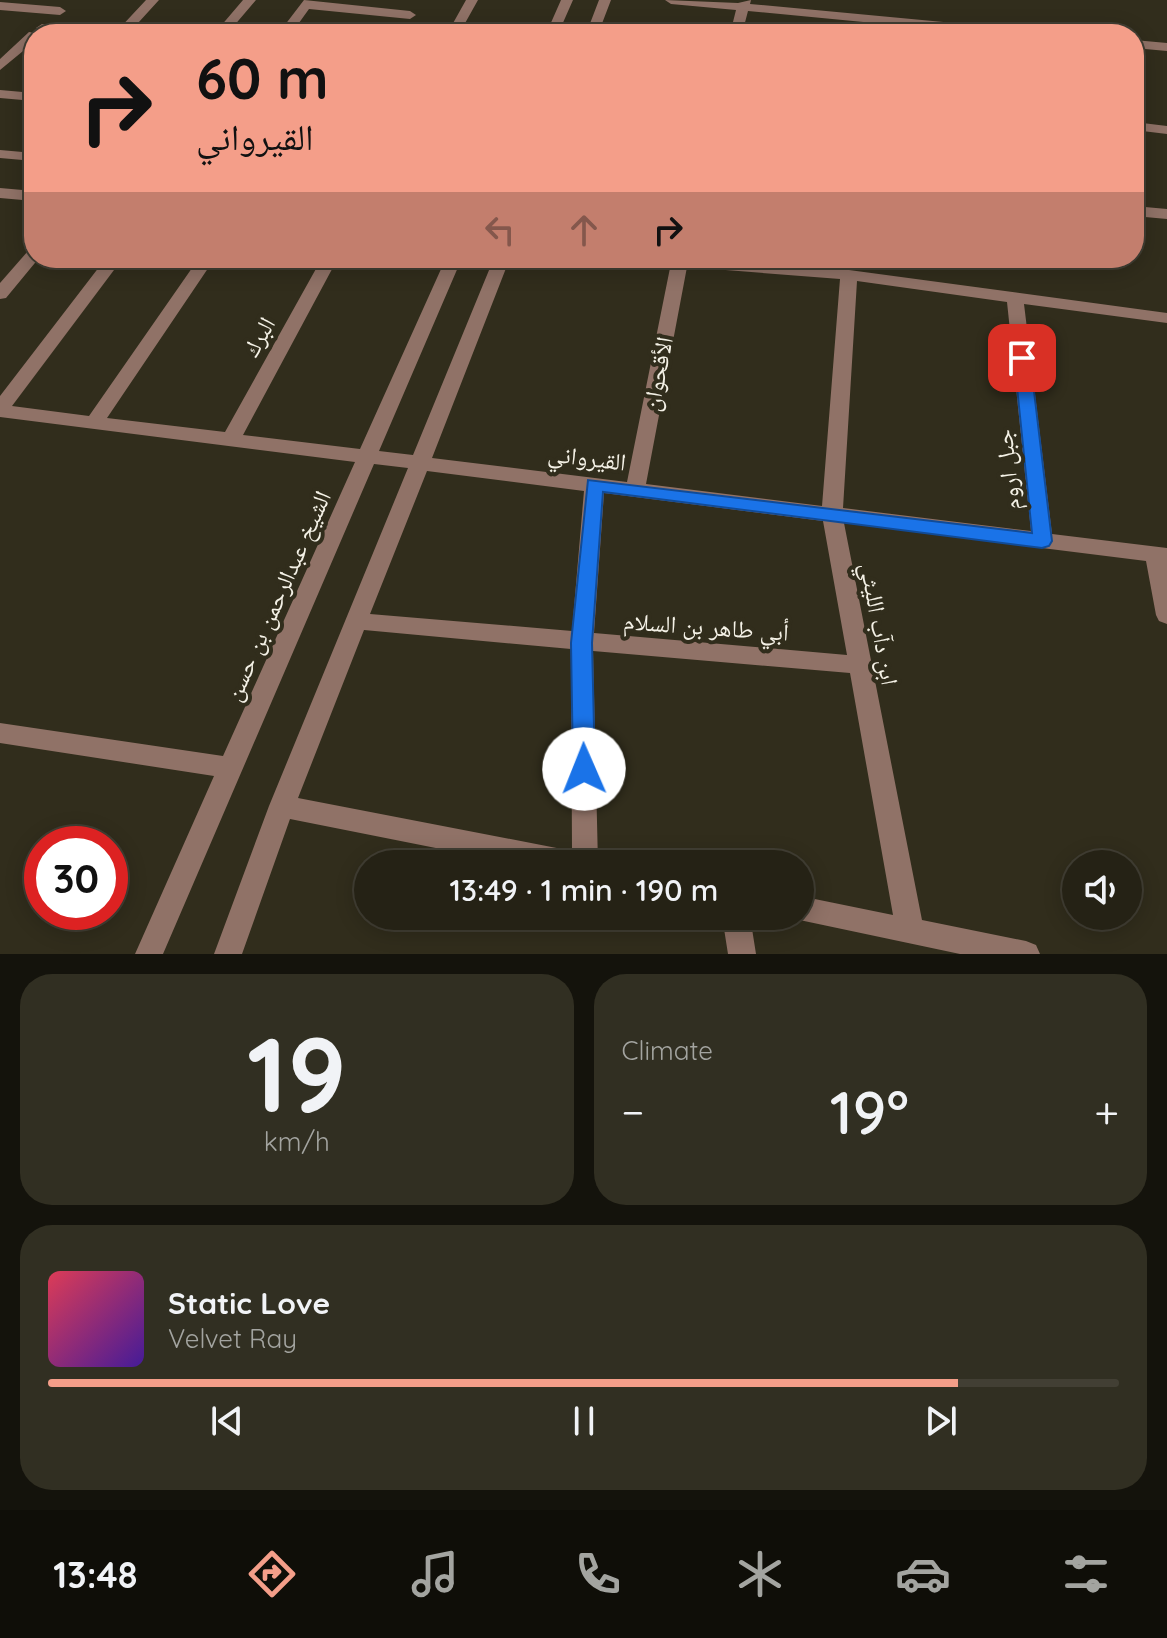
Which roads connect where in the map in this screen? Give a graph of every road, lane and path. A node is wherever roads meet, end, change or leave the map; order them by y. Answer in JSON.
{"nodes":[{"id":1,"x":72,"y":0,"type":"edge"},
{"id":2,"x":153,"y":0,"type":"edge"},
{"id":3,"x":250,"y":0,"type":"edge"},
{"id":4,"x":472,"y":0,"type":"edge"},
{"id":5,"x":567,"y":0,"type":"edge"},
{"id":6,"x":605,"y":0,"type":"edge"},
{"id":7,"x":671,"y":0,"type":"edge"},
{"id":8,"x":308,"y":2,"type":"edge"},
{"id":9,"x":745,"y":3,"type":"edge"},
{"id":10,"x":0,"y":6,"type":"edge"},
{"id":11,"x":60,"y":11,"type":"junction"},
{"id":12,"x":410,"y":15,"type":"dead end"},
{"id":13,"x":859,"y":18,"type":"junction"},
{"id":14,"x":46,"y":24,"type":"edge"},
{"id":15,"x":130,"y":24,"type":"edge"},
{"id":16,"x":229,"y":24,"type":"edge"},
{"id":17,"x":292,"y":24,"type":"edge"},
{"id":18,"x":459,"y":24,"type":"edge"},
{"id":19,"x":556,"y":24,"type":"edge"},
{"id":20,"x":596,"y":24,"type":"edge"},
{"id":21,"x":739,"y":24,"type":"edge"},
{"id":22,"x":859,"y":24,"type":"edge"},
{"id":23,"x":922,"y":24,"type":"edge"},
{"id":24,"x":24,"y":44,"type":"edge"},
{"id":25,"x":1144,"y":45,"type":"edge"},
{"id":26,"x":1167,"y":47,"type":"edge"},
{"id":27,"x":13,"y":54,"type":"junction"},
{"id":28,"x":24,"y":55,"type":"edge"},
{"id":29,"x":0,"y":66,"type":"edge"},
{"id":30,"x":0,"y":94,"type":"edge"},
{"id":31,"x":24,"y":96,"type":"edge"},
{"id":32,"x":1144,"y":127,"type":"edge"},
{"id":33,"x":1167,"y":130,"type":"edge"},
{"id":34,"x":0,"y":154,"type":"edge"},
{"id":35,"x":24,"y":156,"type":"edge"},
{"id":36,"x":0,"y":193,"type":"edge"},
{"id":37,"x":24,"y":195,"type":"edge"},
{"id":38,"x":1144,"y":213,"type":"edge"},
{"id":39,"x":1166,"y":216,"type":"edge"},
{"id":40,"x":24,"y":266,"type":"edge"},
{"id":41,"x":107,"y":268,"type":"edge"},
{"id":42,"x":200,"y":268,"type":"edge"},
{"id":43,"x":325,"y":268,"type":"edge"},
{"id":44,"x":450,"y":268,"type":"edge"},
{"id":45,"x":498,"y":268,"type":"edge"},
{"id":46,"x":678,"y":268,"type":"edge"},
{"id":47,"x":775,"y":268,"type":"edge"},
{"id":48,"x":849,"y":275,"type":"junction"},
{"id":49,"x":0,"y":294,"type":"edge"},
{"id":50,"x":1015,"y":297,"type":"junction"},
{"id":51,"x":1167,"y":318,"type":"edge"},
{"id":52,"x":0,"y":410,"type":"edge"},
{"id":53,"x":94,"y":422,"type":"junction"},
{"id":54,"x":231,"y":439,"type":"junction"},
{"id":55,"x":367,"y":457,"type":"junction"},
{"id":56,"x":419,"y":464,"type":"junction"},
{"id":57,"x":595,"y":485,"type":"junction"},
{"id":58,"x":635,"y":490,"type":"junction"},
{"id":59,"x":832,"y":515,"type":"junction"},
{"id":60,"x":1042,"y":541,"type":"junction"},
{"id":61,"x":1161,"y":556,"type":"edge"},
{"id":62,"x":1167,"y":615,"type":"edge"},
{"id":63,"x":356,"y":621,"type":"junction"},
{"id":64,"x":582,"y":643,"type":"junction"},
{"id":65,"x":860,"y":665,"type":"junction"},
{"id":66,"x":0,"y":733,"type":"edge"},
{"id":67,"x":231,"y":768,"type":"junction"},
{"id":68,"x":282,"y":806,"type":"junction"},
{"id":69,"x":505,"y":850,"type":"edge"},
{"id":70,"x":585,"y":850,"type":"edge"},
{"id":71,"x":814,"y":912,"type":"edge"},
{"id":72,"x":738,"y":930,"type":"edge"},
{"id":73,"x":910,"y":931,"type":"junction"},
{"id":74,"x":149,"y":954,"type":"edge"},
{"id":75,"x":228,"y":954,"type":"edge"},
{"id":76,"x":742,"y":954,"type":"edge"},
{"id":77,"x":1026,"y":954,"type":"edge"}],
"edges":[{"from":1,"to":11,"type":"street"},
{"from":2,"to":15,"type":"street"},
{"from":3,"to":16,"type":"street"},
{"from":4,"to":18,"type":"street"},
{"from":5,"to":19,"type":"street"},
{"from":6,"to":20,"type":"street"},
{"from":7,"to":9,"type":"street"},
{"from":8,"to":12,"type":"street"},
{"from":8,"to":17,"type":"street"},
{"from":9,"to":13,"type":"street"},
{"from":9,"to":21,"type":"street"},
{"from":10,"to":11,"type":"street"},
{"from":11,"to":14,"type":"street"},
{"from":13,"to":22,"type":"street"},
{"from":13,"to":23,"type":"street"},
{"from":24,"to":27,"type":"street"},
{"from":25,"to":26,"type":"street"},
{"from":27,"to":28,"type":"street"},
{"from":27,"to":29,"type":"street"},
{"from":30,"to":31,"type":"street"},
{"from":32,"to":33,"type":"street"},
{"from":34,"to":35,"type":"street"},
{"from":36,"to":37,"type":"street"},
{"from":38,"to":39,"type":"street"},
{"from":40,"to":49,"type":"street"},
{"from":41,"to":52,"type":"street"},
{"from":42,"to":53,"type":"street"},
{"from":43,"to":54,"type":"street","name":"البرك"},
{"from":44,"to":55,"type":"street","name":"الشيخ عبدالرحمن بن حسن"},
{"from":45,"to":56,"type":"street"},
{"from":46,"to":58,"type":"street","name":"الأقحوان"},
{"from":47,"to":48,"type":"street"},
{"from":48,"to":50,"type":"street"},
{"from":48,"to":59,"type":"street","name":"ابن دآب الليثي"},
{"from":50,"to":51,"type":"street"},
{"from":50,"to":60,"type":"street","name":"جبل اروم"},
{"from":52,"to":53,"type":"street","name":"القيرواني"},
{"from":53,"to":54,"type":"street","name":"القيرواني"},
{"from":54,"to":55,"type":"street","name":"القيرواني"},
{"from":55,"to":56,"type":"street","name":"القيرواني"},
{"from":55,"to":67,"type":"street","name":"الشيخ عبدالرحمن بن حسن"},
{"from":56,"to":57,"type":"street","name":"القيرواني"},
{"from":56,"to":63,"type":"street"},
{"from":57,"to":58,"type":"street","name":"القيرواني"},
{"from":57,"to":64,"type":"street"},
{"from":58,"to":59,"type":"street","name":"القيرواني"},
{"from":59,"to":60,"type":"street","name":"القيرواني"},
{"from":59,"to":65,"type":"street","name":"ابن دآب الليثي"},
{"from":60,"to":61,"type":"street","name":"القيرواني"},
{"from":61,"to":62,"type":"street"},
{"from":63,"to":64,"type":"street","name":"أبي طاهر بن السلام"},
{"from":63,"to":68,"type":"street"},
{"from":64,"to":65,"type":"street","name":"أبي طاهر بن السلام"},
{"from":64,"to":70,"type":"street"},
{"from":65,"to":73,"type":"street","name":"ابن دآب الليثي"},
{"from":66,"to":67,"type":"street"},
{"from":67,"to":74,"type":"street","name":"الشيخ عبدالرحمن بن حسن"},
{"from":68,"to":69,"type":"street"},
{"from":68,"to":75,"type":"street"},
{"from":71,"to":73,"type":"street"},
{"from":72,"to":76,"type":"street"},
{"from":73,"to":77,"type":"street"}]}
